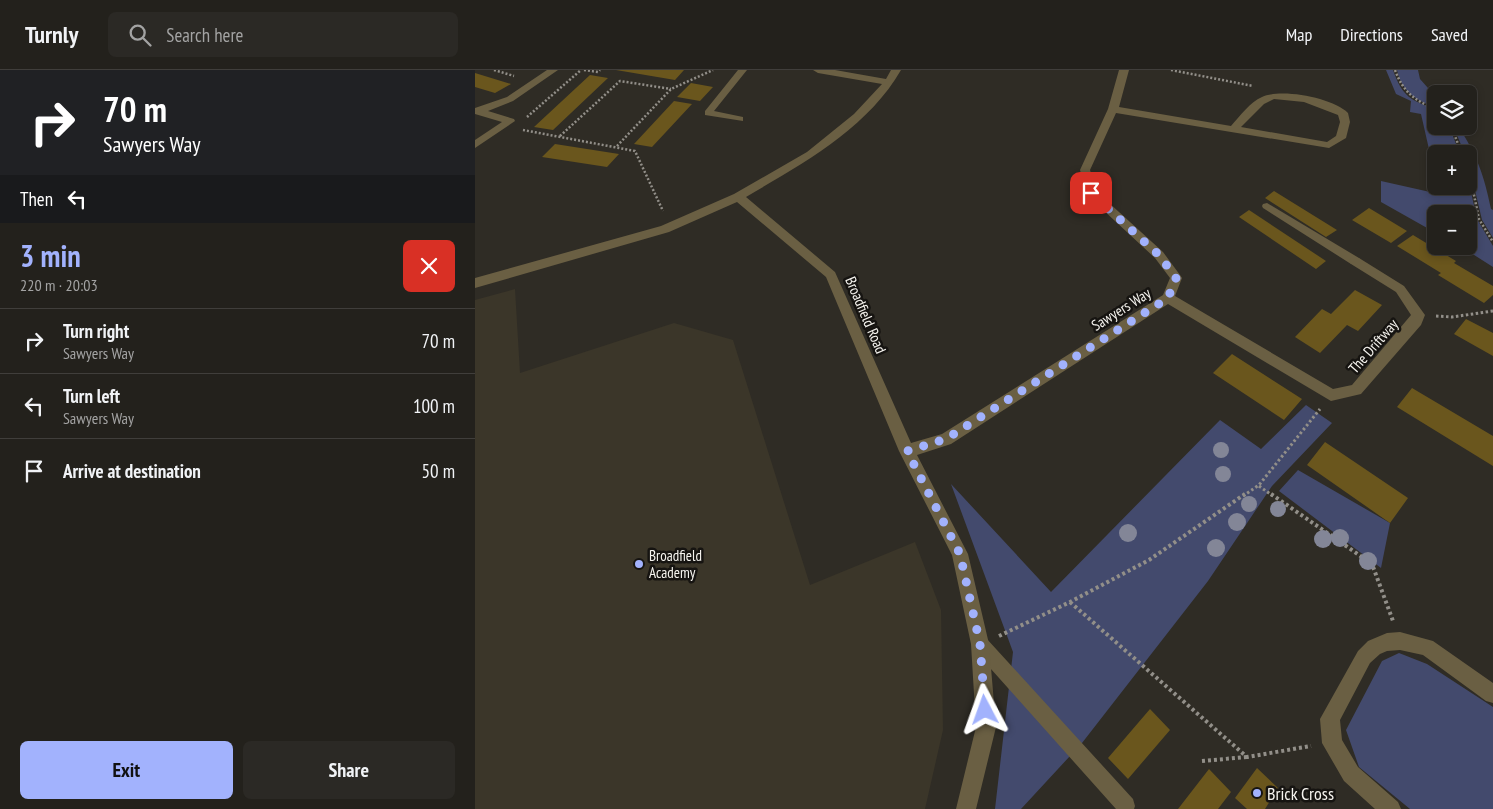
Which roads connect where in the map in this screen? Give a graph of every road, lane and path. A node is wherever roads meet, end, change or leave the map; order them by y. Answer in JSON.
{"nodes":[{"id":1,"x":553,"y":70,"type":"edge"},
{"id":2,"x":583,"y":70,"type":"edge"},
{"id":3,"x":599,"y":70,"type":"edge"},
{"id":4,"x":713,"y":70,"type":"edge"},
{"id":5,"x":743,"y":70,"type":"edge"},
{"id":6,"x":818,"y":70,"type":"edge"},
{"id":7,"x":896,"y":70,"type":"edge"},
{"id":8,"x":1124,"y":70,"type":"edge"},
{"id":9,"x":1171,"y":70,"type":"edge"},
{"id":10,"x":1395,"y":70,"type":"edge"},
{"id":11,"x":889,"y":82,"type":"junction"},
{"id":12,"x":671,"y":89,"type":"junction"},
{"id":13,"x":1281,"y":96,"type":"junction"},
{"id":14,"x":1427,"y":105,"type":"edge"},
{"id":15,"x":1113,"y":109,"type":"junction"},
{"id":16,"x":478,"y":111,"type":"edge"},
{"id":17,"x":740,"y":119,"type":"dead end"},
{"id":18,"x":502,"y":126,"type":"junction"},
{"id":19,"x":514,"y":128,"type":"junction"},
{"id":20,"x":1234,"y":128,"type":"junction"},
{"id":21,"x":560,"y":136,"type":"junction"},
{"id":22,"x":475,"y":145,"type":"edge"},
{"id":23,"x":616,"y":146,"type":"junction"},
{"id":24,"x":1474,"y":195,"type":"edge"},
{"id":25,"x":738,"y":197,"type":"junction"},
{"id":26,"x":1267,"y":206,"type":"dead end"},
{"id":27,"x":670,"y":226,"type":"junction"},
{"id":28,"x":1493,"y":242,"type":"edge"},
{"id":29,"x":1355,"y":261,"type":"joint"},
{"id":30,"x":475,"y":283,"type":"edge"},
{"id":31,"x":1168,"y":298,"type":"junction"},
{"id":32,"x":1493,"y":311,"type":"edge"},
{"id":33,"x":1418,"y":315,"type":"junction"},
{"id":34,"x":1331,"y":395,"type":"junction"},
{"id":35,"x":907,"y":451,"type":"junction"},
{"id":36,"x":1259,"y":486,"type":"junction"},
{"id":37,"x":1070,"y":602,"type":"junction"},
{"id":38,"x":1400,"y":641,"type":"junction"},
{"id":39,"x":980,"y":644,"type":"junction"},
{"id":40,"x":1493,"y":694,"type":"edge"},
{"id":41,"x":1332,"y":743,"type":"junction"},
{"id":42,"x":1247,"y":756,"type":"junction"},
{"id":43,"x":1203,"y":761,"type":"dead end"},
{"id":44,"x":1126,"y":806,"type":"dead end"},
{"id":45,"x":966,"y":809,"type":"edge"},
{"id":46,"x":1391,"y":809,"type":"edge"}],
"edges":[{"from":1,"to":16,"type":"street"},
{"from":2,"to":3,"type":"path"},
{"from":2,"to":19,"type":"path"},
{"from":4,"to":12,"type":"path"},
{"from":5,"to":17,"type":"lane"},
{"from":6,"to":11,"type":"street"},
{"from":7,"to":11,"type":"street"},
{"from":8,"to":15,"type":"street","name":"Sawyers Way"},
{"from":9,"to":13,"type":"path"},
{"from":10,"to":14,"type":"path"},
{"from":11,"to":25,"type":"street"},
{"from":12,"to":21,"type":"path"},
{"from":12,"to":23,"type":"path"},
{"from":13,"to":20,"type":"street"},
{"from":13,"to":20,"type":"street"},
{"from":15,"to":20,"type":"street"},
{"from":15,"to":31,"type":"street","name":"Sawyers Way"},
{"from":16,"to":18,"type":"street"},
{"from":18,"to":19,"type":"path"},
{"from":18,"to":22,"type":"street"},
{"from":19,"to":21,"type":"path"},
{"from":21,"to":23,"type":"path"},
{"from":23,"to":27,"type":"path"},
{"from":24,"to":28,"type":"path"},
{"from":25,"to":27,"type":"street"},
{"from":25,"to":35,"type":"street","name":"Broadfield Road"},
{"from":26,"to":29,"type":"lane"},
{"from":27,"to":30,"type":"street"},
{"from":29,"to":33,"type":"street","name":"The Driftway"},
{"from":31,"to":34,"type":"street"},
{"from":31,"to":35,"type":"street","name":"Sawyers Way"},
{"from":32,"to":33,"type":"path"},
{"from":33,"to":34,"type":"street","name":"The Driftway"},
{"from":34,"to":36,"type":"path"},
{"from":35,"to":39,"type":"street","name":"Broadfield Road"},
{"from":36,"to":37,"type":"path"},
{"from":36,"to":38,"type":"path"},
{"from":37,"to":39,"type":"path"},
{"from":37,"to":42,"type":"path"},
{"from":38,"to":40,"type":"street"},
{"from":38,"to":41,"type":"street"},
{"from":39,"to":44,"type":"lane"},
{"from":39,"to":45,"type":"street","name":"Broadfield Road"},
{"from":41,"to":42,"type":"path"},
{"from":41,"to":46,"type":"street"},
{"from":42,"to":43,"type":"path"}]}
